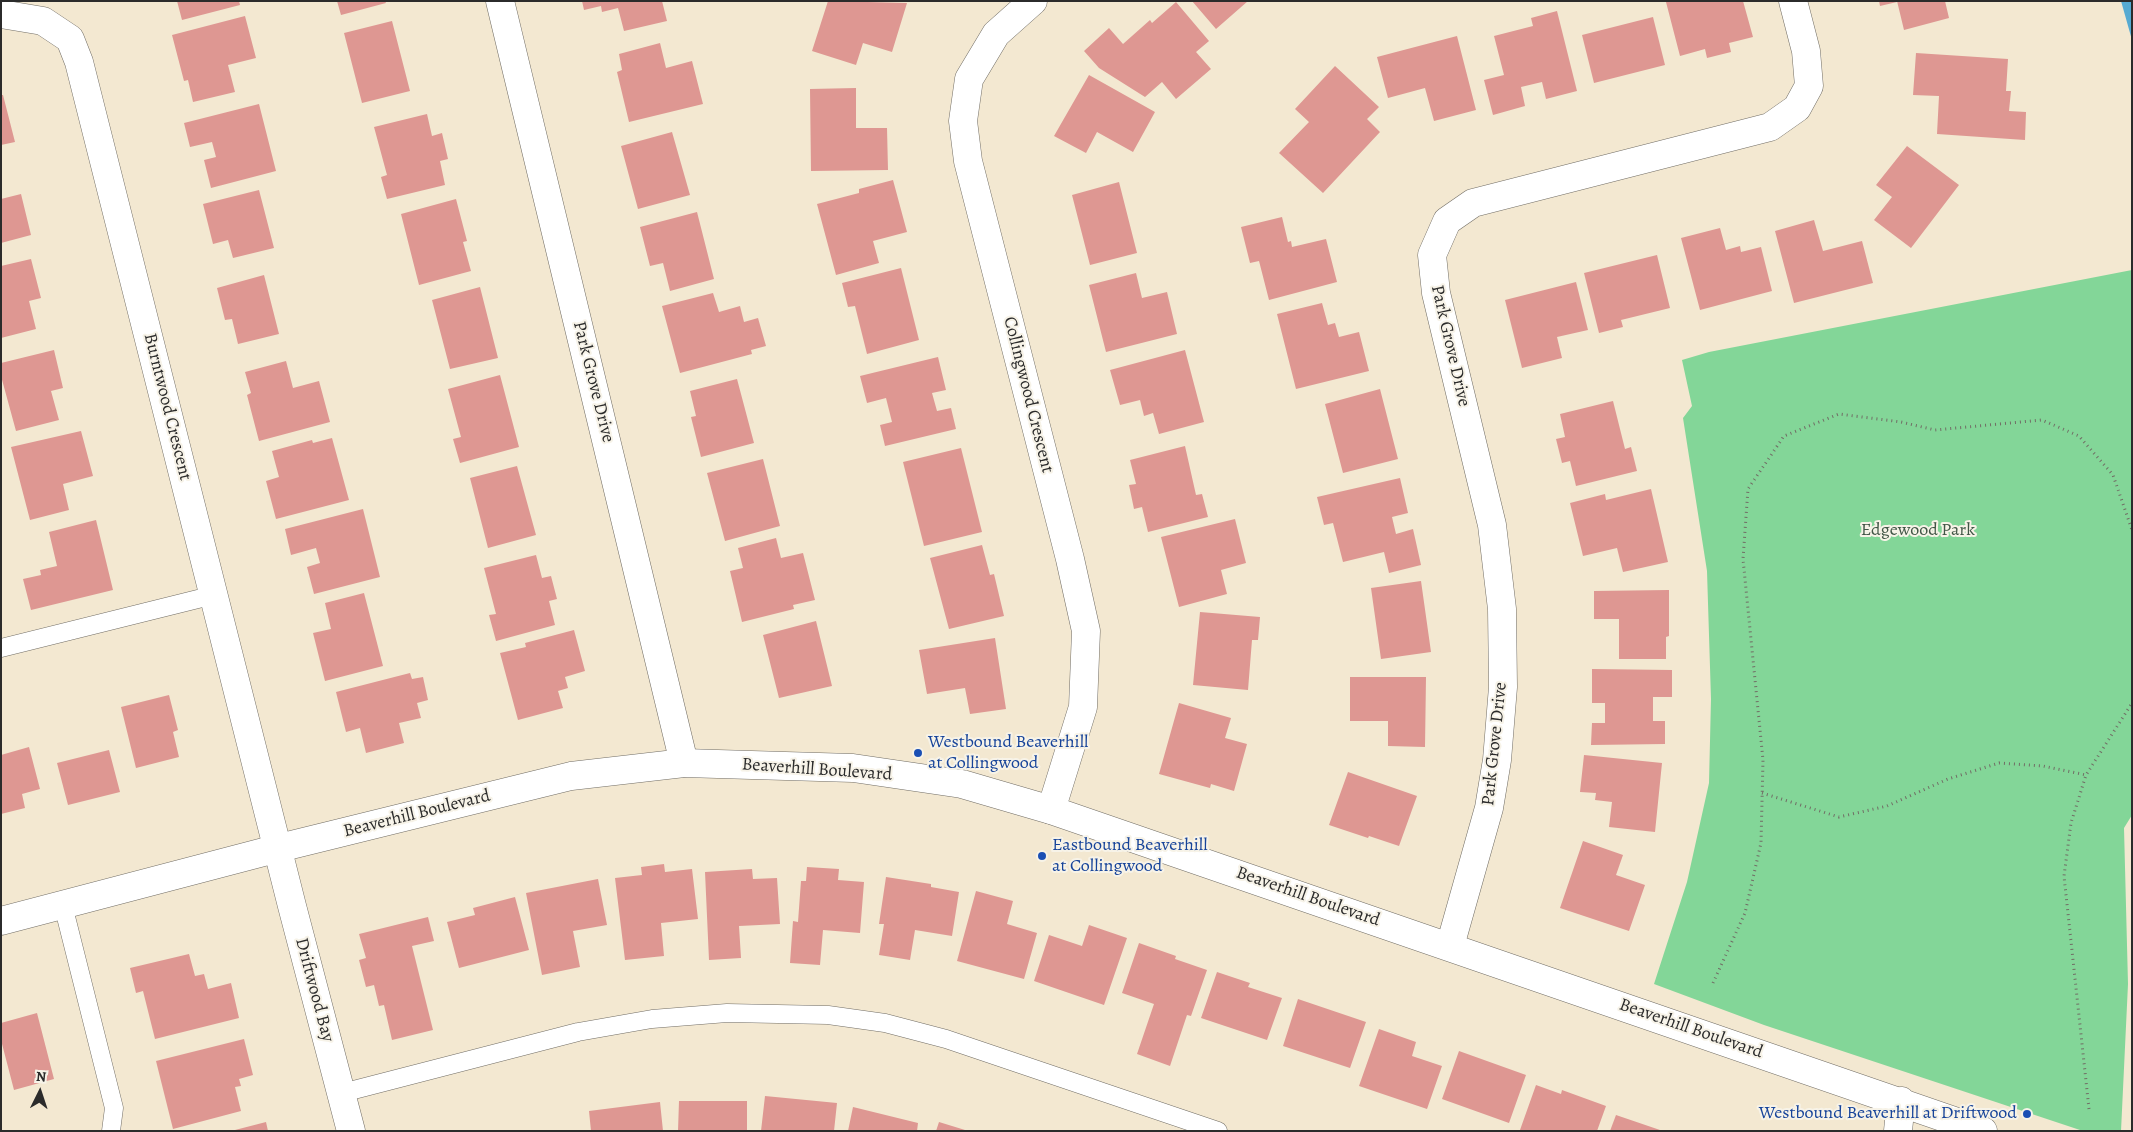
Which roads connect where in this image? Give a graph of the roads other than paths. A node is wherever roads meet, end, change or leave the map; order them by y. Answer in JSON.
{"nodes":[{"id":1,"x":500,"y":1,"type":"edge"},
{"id":2,"x":1033,"y":1,"type":"edge"},
{"id":3,"x":1793,"y":1,"type":"edge"},
{"id":4,"x":1,"y":14,"type":"edge"},
{"id":5,"x":214,"y":595,"type":"junction"},
{"id":6,"x":1,"y":648,"type":"edge"},
{"id":7,"x":684,"y":762,"type":"junction"},
{"id":8,"x":1051,"y":810,"type":"junction"},
{"id":9,"x":279,"y":848,"type":"junction"},
{"id":10,"x":63,"y":905,"type":"junction"},
{"id":11,"x":1,"y":921,"type":"edge"},
{"id":12,"x":1450,"y":946,"type":"junction"},
{"id":13,"x":342,"y":1093,"type":"junction"},
{"id":14,"x":1901,"y":1101,"type":"junction"},
{"id":15,"x":111,"y":1131,"type":"edge"},
{"id":16,"x":351,"y":1131,"type":"edge"},
{"id":17,"x":1218,"y":1131,"type":"edge"},
{"id":18,"x":1898,"y":1131,"type":"edge"},
{"id":19,"x":1983,"y":1131,"type":"edge"}],
"edges":[{"from":1,"to":7,"type":"street","name":"Park Grove Drive"},
{"from":2,"to":8,"type":"street","name":"Collingwood Crescent"},
{"from":3,"to":12,"type":"street","name":"Park Grove Drive"},
{"from":4,"to":5,"type":"street","name":"Burntwood Crescent"},
{"from":5,"to":6,"type":"lane"},
{"from":5,"to":9,"type":"street","name":"Burntwood Crescent"},
{"from":7,"to":8,"type":"street","name":"Beaverhill Boulevard"},
{"from":7,"to":9,"type":"street","name":"Beaverhill Boulevard"},
{"from":8,"to":12,"type":"street","name":"Beaverhill Boulevard"},
{"from":9,"to":10,"type":"street","name":"Beaverhill Boulevard"},
{"from":9,"to":13,"type":"street","name":"Driftwood Bay"},
{"from":10,"to":11,"type":"street","name":"Beaverhill Boulevard"},
{"from":10,"to":15,"type":"lane"},
{"from":12,"to":14,"type":"street","name":"Beaverhill Boulevard"},
{"from":13,"to":16,"type":"street","name":"Driftwood Bay"},
{"from":13,"to":17,"type":"lane"},
{"from":14,"to":18,"type":"street"},
{"from":14,"to":19,"type":"street","name":"Beaverhill Boulevard"}]}
